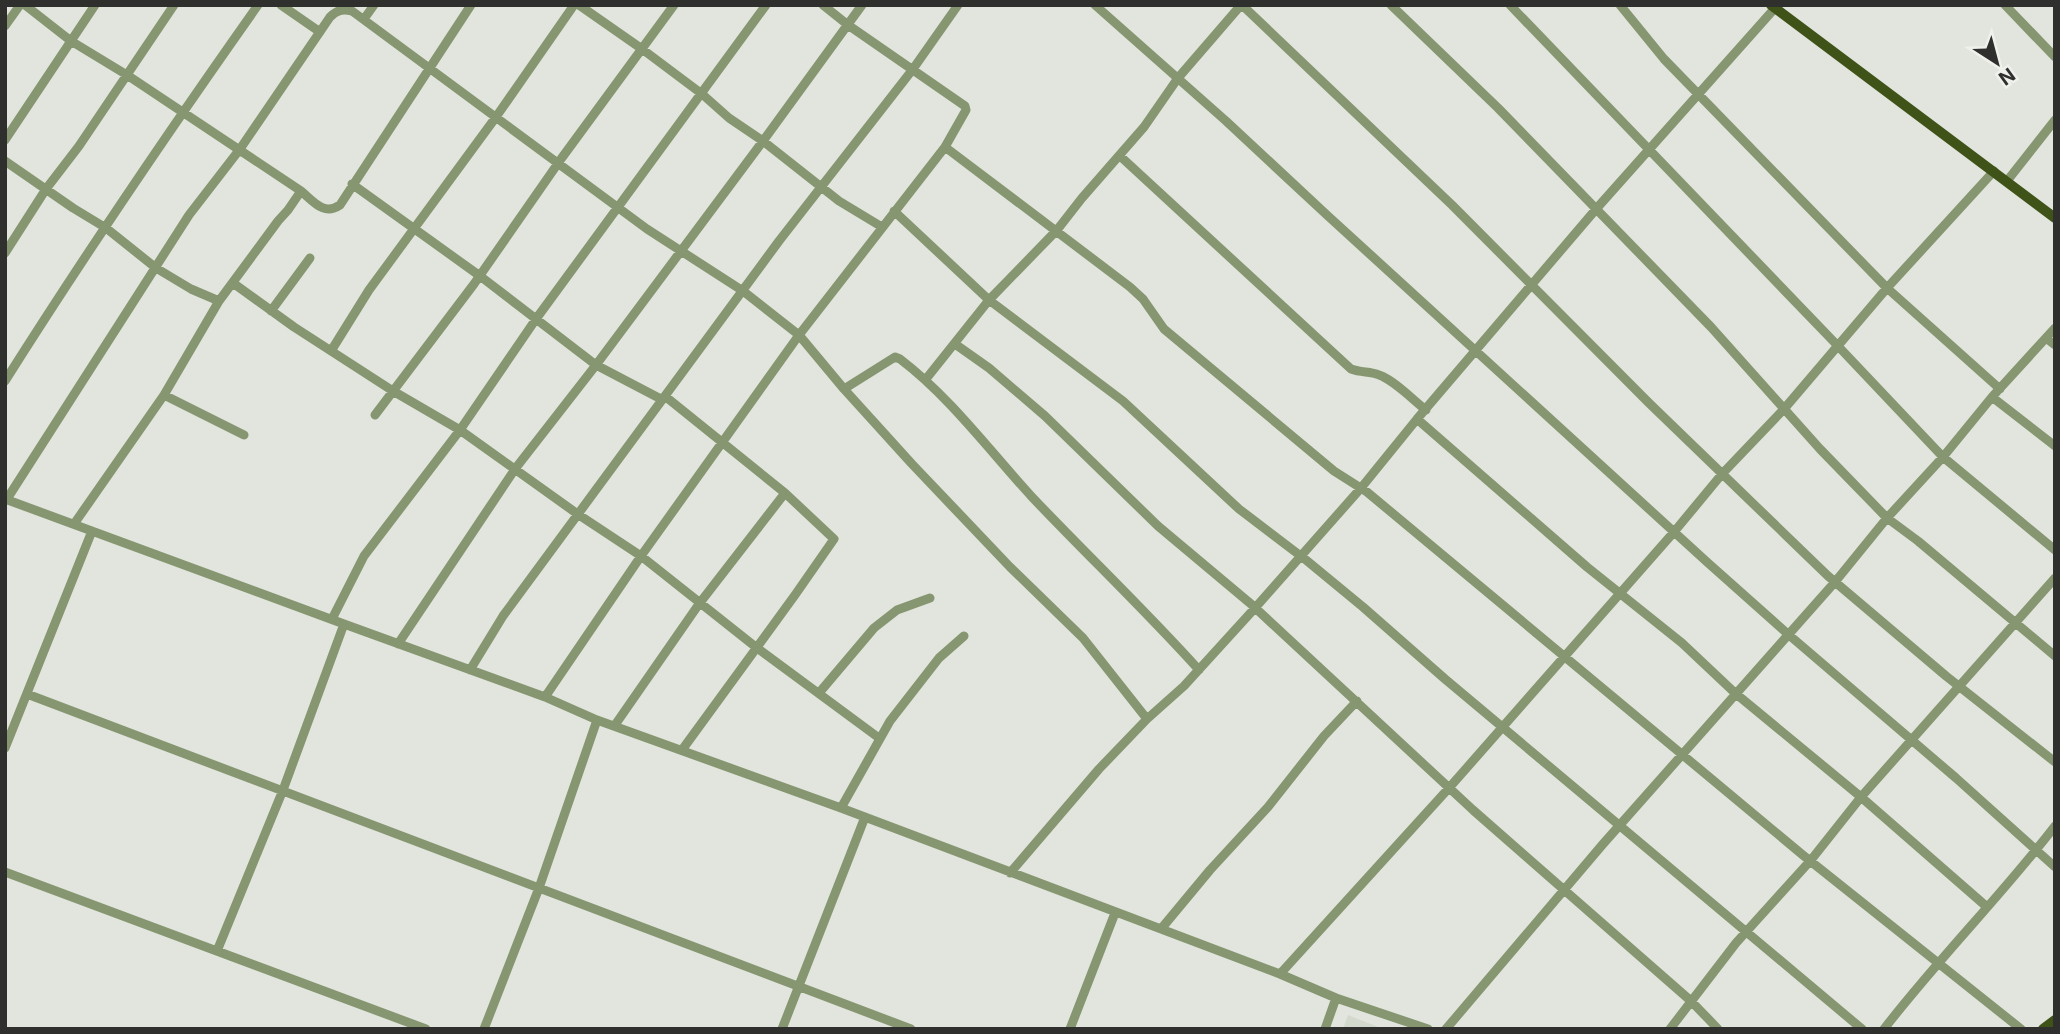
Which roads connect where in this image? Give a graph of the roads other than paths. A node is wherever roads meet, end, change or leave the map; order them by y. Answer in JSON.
{"nodes":[{"id":1,"x":20,"y":5,"type":"edge"},
{"id":2,"x":25,"y":5,"type":"edge"},
{"id":3,"x":95,"y":5,"type":"edge"},
{"id":4,"x":174,"y":5,"type":"edge"},
{"id":5,"x":258,"y":5,"type":"edge"},
{"id":6,"x":281,"y":5,"type":"edge"},
{"id":7,"x":374,"y":5,"type":"edge"},
{"id":8,"x":471,"y":5,"type":"edge"},
{"id":9,"x":576,"y":5,"type":"edge"},
{"id":10,"x":674,"y":5,"type":"edge"},
{"id":11,"x":766,"y":5,"type":"edge"},
{"id":12,"x":822,"y":5,"type":"edge"},
{"id":13,"x":862,"y":5,"type":"edge"},
{"id":14,"x":958,"y":5,"type":"edge"},
{"id":15,"x":1095,"y":5,"type":"edge"},
{"id":16,"x":1241,"y":5,"type":"edge"},
{"id":17,"x":1391,"y":5,"type":"edge"},
{"id":18,"x":1510,"y":5,"type":"edge"},
{"id":19,"x":1620,"y":5,"type":"edge"},
{"id":20,"x":2005,"y":5,"type":"edge"},
{"id":21,"x":1773,"y":7,"type":"edge"},
{"id":22,"x":364,"y":19,"type":"junction"},
{"id":23,"x":848,"y":25,"type":"junction"},
{"id":24,"x":5,"y":26,"type":"edge"},
{"id":25,"x":320,"y":32,"type":"junction"},
{"id":26,"x":71,"y":41,"type":"junction"},
{"id":27,"x":642,"y":49,"type":"junction"},
{"id":28,"x":2055,"y":57,"type":"edge"},
{"id":29,"x":429,"y":68,"type":"junction"},
{"id":30,"x":913,"y":69,"type":"junction"},
{"id":31,"x":127,"y":75,"type":"junction"},
{"id":32,"x":1178,"y":78,"type":"junction"},
{"id":33,"x":702,"y":94,"type":"junction"},
{"id":34,"x":1698,"y":94,"type":"junction"},
{"id":35,"x":182,"y":112,"type":"junction"},
{"id":36,"x":496,"y":117,"type":"junction"},
{"id":37,"x":2055,"y":120,"type":"edge"},
{"id":38,"x":5,"y":140,"type":"edge"},
{"id":39,"x":763,"y":141,"type":"junction"},
{"id":40,"x":945,"y":147,"type":"junction"},
{"id":41,"x":240,"y":149,"type":"junction"},
{"id":42,"x":1649,"y":150,"type":"junction"},
{"id":43,"x":1120,"y":156,"type":"junction"},
{"id":44,"x":5,"y":161,"type":"edge"},
{"id":45,"x":558,"y":163,"type":"junction"},
{"id":46,"x":1994,"y":171,"type":"junction"},
{"id":47,"x":2007,"y":181,"type":"junction"},
{"id":48,"x":352,"y":184,"type":"junction"},
{"id":49,"x":821,"y":185,"type":"junction"},
{"id":50,"x":46,"y":189,"type":"junction"},
{"id":51,"x":301,"y":191,"type":"junction"},
{"id":52,"x":618,"y":208,"type":"junction"},
{"id":53,"x":1597,"y":208,"type":"junction"},
{"id":54,"x":894,"y":211,"type":"junction"},
{"id":55,"x":2055,"y":218,"type":"edge"},
{"id":56,"x":882,"y":227,"type":"junction"},
{"id":57,"x":106,"y":228,"type":"junction"},
{"id":58,"x":414,"y":228,"type":"junction"},
{"id":59,"x":1057,"y":230,"type":"junction"},
{"id":60,"x":680,"y":251,"type":"junction"},
{"id":61,"x":5,"y":253,"type":"edge"},
{"id":62,"x":310,"y":258,"type":"dead end"},
{"id":63,"x":156,"y":268,"type":"junction"},
{"id":64,"x":480,"y":275,"type":"junction"},
{"id":65,"x":233,"y":284,"type":"junction"},
{"id":66,"x":1530,"y":286,"type":"junction"},
{"id":67,"x":1887,"y":288,"type":"junction"},
{"id":68,"x":743,"y":291,"type":"junction"},
{"id":69,"x":989,"y":300,"type":"junction"},
{"id":70,"x":219,"y":301,"type":"junction"},
{"id":71,"x":271,"y":312,"type":"junction"},
{"id":72,"x":536,"y":319,"type":"junction"},
{"id":73,"x":2055,"y":328,"type":"edge"},
{"id":74,"x":799,"y":335,"type":"junction"},
{"id":75,"x":2046,"y":338,"type":"junction"},
{"id":76,"x":955,"y":344,"type":"junction"},
{"id":77,"x":1837,"y":345,"type":"junction"},
{"id":78,"x":2055,"y":345,"type":"edge"},
{"id":79,"x":1476,"y":350,"type":"junction"},
{"id":80,"x":331,"y":351,"type":"junction"},
{"id":81,"x":596,"y":365,"type":"junction"},
{"id":82,"x":926,"y":379,"type":"junction"},
{"id":83,"x":5,"y":381,"type":"edge"},
{"id":84,"x":844,"y":389,"type":"junction"},
{"id":85,"x":2000,"y":389,"type":"junction"},
{"id":86,"x":393,"y":391,"type":"junction"},
{"id":87,"x":164,"y":395,"type":"junction"},
{"id":88,"x":666,"y":397,"type":"junction"},
{"id":89,"x":1992,"y":397,"type":"junction"},
{"id":90,"x":1784,"y":409,"type":"junction"},
{"id":91,"x":1426,"y":410,"type":"junction"},
{"id":92,"x":375,"y":415,"type":"dead end"},
{"id":93,"x":1417,"y":419,"type":"junction"},
{"id":94,"x":460,"y":430,"type":"junction"},
{"id":95,"x":244,"y":435,"type":"dead end"},
{"id":96,"x":721,"y":443,"type":"junction"},
{"id":97,"x":2055,"y":446,"type":"edge"},
{"id":98,"x":1943,"y":457,"type":"junction"},
{"id":99,"x":515,"y":469,"type":"junction"},
{"id":100,"x":1722,"y":474,"type":"junction"},
{"id":101,"x":1361,"y":488,"type":"junction"},
{"id":102,"x":785,"y":493,"type":"junction"},
{"id":103,"x":6,"y":499,"type":"edge"},
{"id":104,"x":579,"y":515,"type":"junction"},
{"id":105,"x":1887,"y":518,"type":"junction"},
{"id":106,"x":74,"y":524,"type":"junction"},
{"id":107,"x":92,"y":531,"type":"junction"},
{"id":108,"x":1674,"y":532,"type":"junction"},
{"id":109,"x":2055,"y":550,"type":"edge"},
{"id":110,"x":641,"y":556,"type":"junction"},
{"id":111,"x":1300,"y":556,"type":"junction"},
{"id":112,"x":2055,"y":578,"type":"edge"},
{"id":113,"x":1835,"y":582,"type":"junction"},
{"id":114,"x":1619,"y":593,"type":"junction"},
{"id":115,"x":930,"y":598,"type":"dead end"},
{"id":116,"x":699,"y":604,"type":"junction"},
{"id":117,"x":1255,"y":608,"type":"junction"},
{"id":118,"x":332,"y":619,"type":"junction"},
{"id":119,"x":2014,"y":624,"type":"junction"},
{"id":120,"x":344,"y":625,"type":"junction"},
{"id":121,"x":1788,"y":635,"type":"junction"},
{"id":122,"x":964,"y":636,"type":"dead end"},
{"id":123,"x":398,"y":644,"type":"junction"},
{"id":124,"x":757,"y":648,"type":"junction"},
{"id":125,"x":1565,"y":656,"type":"junction"},
{"id":126,"x":2055,"y":656,"type":"edge"},
{"id":127,"x":471,"y":670,"type":"junction"},
{"id":128,"x":1199,"y":670,"type":"junction"},
{"id":129,"x":1959,"y":686,"type":"junction"},
{"id":130,"x":819,"y":693,"type":"junction"},
{"id":131,"x":1735,"y":693,"type":"junction"},
{"id":132,"x":27,"y":694,"type":"junction"},
{"id":133,"x":545,"y":697,"type":"junction"},
{"id":134,"x":1357,"y":701,"type":"junction"},
{"id":135,"x":1147,"y":719,"type":"junction"},
{"id":136,"x":597,"y":720,"type":"junction"},
{"id":137,"x":615,"y":725,"type":"junction"},
{"id":138,"x":1502,"y":726,"type":"junction"},
{"id":139,"x":879,"y":738,"type":"junction"},
{"id":140,"x":1912,"y":740,"type":"junction"},
{"id":141,"x":5,"y":748,"type":"edge"},
{"id":142,"x":682,"y":750,"type":"junction"},
{"id":143,"x":1684,"y":755,"type":"junction"},
{"id":144,"x":2055,"y":762,"type":"edge"},
{"id":145,"x":1449,"y":788,"type":"junction"},
{"id":146,"x":282,"y":790,"type":"junction"},
{"id":147,"x":1861,"y":797,"type":"junction"},
{"id":148,"x":841,"y":808,"type":"junction"},
{"id":149,"x":865,"y":817,"type":"junction"},
{"id":150,"x":1620,"y":826,"type":"junction"},
{"id":151,"x":2055,"y":826,"type":"edge"},
{"id":152,"x":2037,"y":849,"type":"junction"},
{"id":153,"x":1811,"y":860,"type":"junction"},
{"id":154,"x":2055,"y":867,"type":"edge"},
{"id":155,"x":5,"y":872,"type":"edge"},
{"id":156,"x":1010,"y":873,"type":"junction"},
{"id":157,"x":539,"y":888,"type":"junction"},
{"id":158,"x":1564,"y":890,"type":"junction"},
{"id":159,"x":1987,"y":907,"type":"junction"},
{"id":160,"x":1115,"y":913,"type":"junction"},
{"id":161,"x":1161,"y":929,"type":"junction"},
{"id":162,"x":1747,"y":931,"type":"junction"},
{"id":163,"x":217,"y":951,"type":"junction"},
{"id":164,"x":1938,"y":964,"type":"junction"},
{"id":165,"x":1280,"y":974,"type":"junction"},
{"id":166,"x":799,"y":986,"type":"junction"},
{"id":167,"x":1336,"y":998,"type":"junction"},
{"id":168,"x":1690,"y":1001,"type":"junction"},
{"id":169,"x":2055,"y":1020,"type":"edge"},
{"id":170,"x":426,"y":1029,"type":"edge"},
{"id":171,"x":484,"y":1029,"type":"edge"},
{"id":172,"x":782,"y":1029,"type":"edge"},
{"id":173,"x":911,"y":1029,"type":"edge"},
{"id":174,"x":1070,"y":1029,"type":"edge"},
{"id":175,"x":1325,"y":1029,"type":"edge"},
{"id":176,"x":1428,"y":1029,"type":"edge"},
{"id":177,"x":1446,"y":1029,"type":"edge"},
{"id":178,"x":1670,"y":1029,"type":"edge"},
{"id":179,"x":1718,"y":1029,"type":"edge"},
{"id":180,"x":1862,"y":1029,"type":"edge"},
{"id":181,"x":1884,"y":1029,"type":"edge"},
{"id":182,"x":2021,"y":1029,"type":"edge"},
{"id":183,"x":2043,"y":1029,"type":"edge"}],
"edges":[{"from":1,"to":24,"type":"street"},
{"from":2,"to":26,"type":"street"},
{"from":3,"to":26,"type":"street"},
{"from":4,"to":31,"type":"street"},
{"from":5,"to":35,"type":"street"},
{"from":6,"to":25,"type":"street"},
{"from":7,"to":22,"type":"street"},
{"from":8,"to":29,"type":"street"},
{"from":9,"to":27,"type":"street"},
{"from":9,"to":36,"type":"street"},
{"from":10,"to":27,"type":"street"},
{"from":11,"to":33,"type":"street"},
{"from":12,"to":23,"type":"street"},
{"from":13,"to":23,"type":"street"},
{"from":14,"to":30,"type":"street"},
{"from":15,"to":32,"type":"street"},
{"from":16,"to":32,"type":"street"},
{"from":16,"to":66,"type":"street"},
{"from":17,"to":53,"type":"street"},
{"from":18,"to":42,"type":"street"},
{"from":19,"to":34,"type":"street"},
{"from":20,"to":28,"type":"street"},
{"from":21,"to":34,"type":"street"},
{"from":21,"to":46,"type":"main road"},
{"from":22,"to":25,"type":"street"},
{"from":22,"to":29,"type":"street"},
{"from":23,"to":30,"type":"street"},
{"from":23,"to":39,"type":"street"},
{"from":25,"to":41,"type":"street"},
{"from":26,"to":31,"type":"street"},
{"from":26,"to":38,"type":"street"},
{"from":27,"to":33,"type":"street"},
{"from":27,"to":45,"type":"street"},
{"from":29,"to":36,"type":"street"},
{"from":29,"to":48,"type":"street"},
{"from":30,"to":40,"type":"street"},
{"from":30,"to":49,"type":"street"},
{"from":31,"to":35,"type":"street"},
{"from":31,"to":50,"type":"street"},
{"from":32,"to":43,"type":"street"},
{"from":32,"to":79,"type":"street"},
{"from":33,"to":39,"type":"street"},
{"from":33,"to":52,"type":"street"},
{"from":34,"to":42,"type":"street"},
{"from":34,"to":67,"type":"street"},
{"from":35,"to":41,"type":"street"},
{"from":35,"to":57,"type":"street"},
{"from":36,"to":45,"type":"street"},
{"from":36,"to":58,"type":"street"},
{"from":37,"to":47,"type":"street"},
{"from":39,"to":49,"type":"street"},
{"from":39,"to":60,"type":"street"},
{"from":40,"to":54,"type":"street"},
{"from":40,"to":59,"type":"street"},
{"from":41,"to":51,"type":"street"},
{"from":41,"to":63,"type":"street"},
{"from":42,"to":53,"type":"street"},
{"from":42,"to":77,"type":"street"},
{"from":43,"to":59,"type":"street"},
{"from":43,"to":91,"type":"street"},
{"from":44,"to":50,"type":"street"},
{"from":45,"to":52,"type":"street"},
{"from":45,"to":64,"type":"street"},
{"from":46,"to":47,"type":"main road"},
{"from":46,"to":67,"type":"street"},
{"from":47,"to":55,"type":"main road"},
{"from":48,"to":51,"type":"street"},
{"from":48,"to":58,"type":"street"},
{"from":49,"to":56,"type":"street"},
{"from":49,"to":68,"type":"street"},
{"from":50,"to":57,"type":"street"},
{"from":50,"to":61,"type":"street"},
{"from":51,"to":65,"type":"street"},
{"from":52,"to":60,"type":"street"},
{"from":52,"to":72,"type":"street"},
{"from":53,"to":66,"type":"street"},
{"from":53,"to":90,"type":"street"},
{"from":54,"to":56,"type":"street"},
{"from":54,"to":69,"type":"street"},
{"from":56,"to":74,"type":"street"},
{"from":57,"to":63,"type":"street"},
{"from":57,"to":83,"type":"street"},
{"from":58,"to":64,"type":"street"},
{"from":58,"to":80,"type":"street"},
{"from":59,"to":69,"type":"street"},
{"from":59,"to":101,"type":"street"},
{"from":60,"to":68,"type":"street"},
{"from":60,"to":81,"type":"street"},
{"from":62,"to":71,"type":"street"},
{"from":63,"to":70,"type":"street"},
{"from":63,"to":103,"type":"street"},
{"from":64,"to":72,"type":"street"},
{"from":64,"to":86,"type":"street"},
{"from":65,"to":70,"type":"street"},
{"from":65,"to":71,"type":"street"},
{"from":66,"to":79,"type":"street"},
{"from":66,"to":100,"type":"street"},
{"from":67,"to":77,"type":"street"},
{"from":67,"to":85,"type":"street"},
{"from":68,"to":74,"type":"street"},
{"from":68,"to":88,"type":"street"},
{"from":69,"to":76,"type":"street"},
{"from":69,"to":111,"type":"street"},
{"from":70,"to":87,"type":"street"},
{"from":71,"to":80,"type":"street"},
{"from":72,"to":81,"type":"street"},
{"from":72,"to":94,"type":"street"},
{"from":73,"to":75,"type":"street"},
{"from":74,"to":84,"type":"street"},
{"from":74,"to":96,"type":"street"},
{"from":75,"to":78,"type":"street"},
{"from":75,"to":85,"type":"street"},
{"from":76,"to":82,"type":"street"},
{"from":76,"to":117,"type":"street"},
{"from":77,"to":90,"type":"street"},
{"from":77,"to":98,"type":"street"},
{"from":79,"to":91,"type":"street"},
{"from":79,"to":108,"type":"street"},
{"from":80,"to":86,"type":"street"},
{"from":81,"to":88,"type":"street"},
{"from":81,"to":99,"type":"street"},
{"from":82,"to":84,"type":"street"},
{"from":82,"to":128,"type":"street"},
{"from":84,"to":135,"type":"street"},
{"from":85,"to":89,"type":"street"},
{"from":86,"to":92,"type":"street"},
{"from":86,"to":94,"type":"street"},
{"from":87,"to":95,"type":"street"},
{"from":87,"to":106,"type":"street"},
{"from":88,"to":96,"type":"street"},
{"from":88,"to":104,"type":"street"},
{"from":89,"to":97,"type":"street"},
{"from":89,"to":98,"type":"street"},
{"from":90,"to":100,"type":"street"},
{"from":90,"to":105,"type":"street"},
{"from":91,"to":93,"type":"street"},
{"from":93,"to":101,"type":"street"},
{"from":93,"to":114,"type":"street"},
{"from":94,"to":99,"type":"street"},
{"from":94,"to":118,"type":"street"},
{"from":96,"to":102,"type":"street"},
{"from":96,"to":110,"type":"street"},
{"from":98,"to":105,"type":"street"},
{"from":98,"to":109,"type":"street"},
{"from":99,"to":104,"type":"street"},
{"from":99,"to":123,"type":"street"},
{"from":100,"to":108,"type":"street"},
{"from":100,"to":113,"type":"street"},
{"from":101,"to":111,"type":"street"},
{"from":101,"to":125,"type":"street"},
{"from":102,"to":116,"type":"street"},
{"from":102,"to":124,"type":"street"},
{"from":103,"to":106,"type":"street"},
{"from":104,"to":110,"type":"street"},
{"from":104,"to":127,"type":"street"},
{"from":105,"to":113,"type":"street"},
{"from":105,"to":119,"type":"street"},
{"from":106,"to":107,"type":"street"},
{"from":107,"to":118,"type":"street"},
{"from":107,"to":132,"type":"street"},
{"from":108,"to":114,"type":"street"},
{"from":108,"to":121,"type":"street"},
{"from":110,"to":116,"type":"street"},
{"from":110,"to":133,"type":"street"},
{"from":111,"to":117,"type":"street"},
{"from":111,"to":138,"type":"street"},
{"from":112,"to":119,"type":"street"},
{"from":113,"to":121,"type":"street"},
{"from":113,"to":129,"type":"street"},
{"from":114,"to":125,"type":"street"},
{"from":114,"to":131,"type":"street"},
{"from":115,"to":130,"type":"street"},
{"from":116,"to":124,"type":"street"},
{"from":116,"to":137,"type":"street"},
{"from":117,"to":128,"type":"street"},
{"from":117,"to":134,"type":"street"},
{"from":118,"to":120,"type":"street"},
{"from":119,"to":126,"type":"street"},
{"from":119,"to":129,"type":"street"},
{"from":120,"to":123,"type":"street"},
{"from":120,"to":146,"type":"street"},
{"from":121,"to":131,"type":"street"},
{"from":121,"to":140,"type":"street"},
{"from":122,"to":139,"type":"street"},
{"from":123,"to":127,"type":"street"},
{"from":124,"to":130,"type":"street"},
{"from":124,"to":142,"type":"street"},
{"from":125,"to":138,"type":"street"},
{"from":125,"to":143,"type":"street"},
{"from":127,"to":133,"type":"street"},
{"from":128,"to":135,"type":"street"},
{"from":129,"to":140,"type":"street"},
{"from":129,"to":144,"type":"street"},
{"from":130,"to":139,"type":"street"},
{"from":131,"to":143,"type":"street"},
{"from":131,"to":147,"type":"street"},
{"from":132,"to":141,"type":"street"},
{"from":132,"to":146,"type":"street"},
{"from":133,"to":136,"type":"street"},
{"from":134,"to":145,"type":"street"},
{"from":134,"to":161,"type":"street"},
{"from":135,"to":156,"type":"street"},
{"from":136,"to":137,"type":"street"},
{"from":136,"to":157,"type":"street"},
{"from":137,"to":142,"type":"street"},
{"from":138,"to":145,"type":"street"},
{"from":138,"to":150,"type":"street"},
{"from":139,"to":148,"type":"street"},
{"from":140,"to":147,"type":"street"},
{"from":140,"to":152,"type":"street"},
{"from":142,"to":148,"type":"street"},
{"from":143,"to":150,"type":"street"},
{"from":143,"to":153,"type":"street"},
{"from":145,"to":158,"type":"street"},
{"from":145,"to":165,"type":"street"},
{"from":146,"to":157,"type":"street"},
{"from":146,"to":163,"type":"street"},
{"from":147,"to":153,"type":"street"},
{"from":147,"to":159,"type":"street"},
{"from":148,"to":149,"type":"street"},
{"from":149,"to":156,"type":"street"},
{"from":149,"to":166,"type":"street"},
{"from":150,"to":158,"type":"street"},
{"from":150,"to":162,"type":"street"},
{"from":151,"to":152,"type":"street"},
{"from":152,"to":154,"type":"street"},
{"from":152,"to":159,"type":"street"},
{"from":153,"to":162,"type":"street"},
{"from":153,"to":164,"type":"street"},
{"from":155,"to":163,"type":"street"},
{"from":156,"to":160,"type":"street"},
{"from":157,"to":166,"type":"street"},
{"from":157,"to":171,"type":"street"},
{"from":158,"to":168,"type":"street"},
{"from":158,"to":177,"type":"street"},
{"from":159,"to":164,"type":"street"},
{"from":160,"to":161,"type":"street"},
{"from":160,"to":174,"type":"street"},
{"from":161,"to":165,"type":"street"},
{"from":162,"to":168,"type":"street"},
{"from":162,"to":180,"type":"street"},
{"from":163,"to":170,"type":"street"},
{"from":164,"to":181,"type":"street"},
{"from":164,"to":182,"type":"street"},
{"from":165,"to":167,"type":"street"},
{"from":166,"to":172,"type":"street"},
{"from":166,"to":173,"type":"street"},
{"from":167,"to":175,"type":"street"},
{"from":167,"to":176,"type":"street"},
{"from":168,"to":178,"type":"street"},
{"from":168,"to":179,"type":"street"},
{"from":169,"to":183,"type":"main road"}]}
